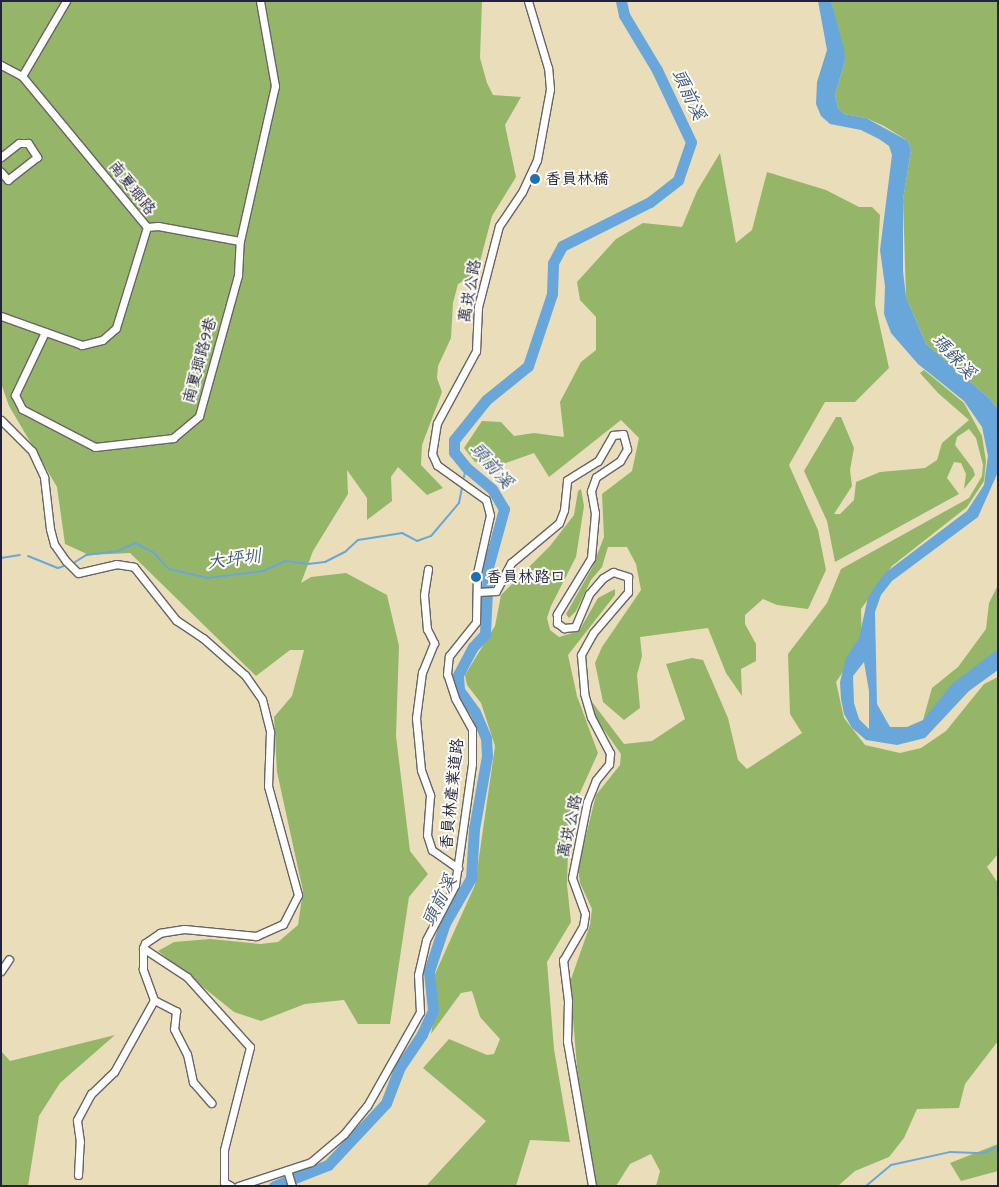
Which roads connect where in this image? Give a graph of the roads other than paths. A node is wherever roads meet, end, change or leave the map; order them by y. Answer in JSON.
{"nodes":[{"id":1,"x":66,"y":1,"type":"edge"},
{"id":2,"x":260,"y":1,"type":"edge"},
{"id":3,"x":528,"y":1,"type":"edge"},
{"id":4,"x":1,"y":65,"type":"edge"},
{"id":5,"x":22,"y":76,"type":"junction"},
{"id":6,"x":1,"y":157,"type":"edge"},
{"id":7,"x":1,"y":172,"type":"edge"},
{"id":8,"x":147,"y":227,"type":"junction"},
{"id":9,"x":240,"y":242,"type":"junction"},
{"id":10,"x":1,"y":316,"type":"edge"},
{"id":11,"x":45,"y":332,"type":"junction"},
{"id":12,"x":1,"y":420,"type":"edge"},
{"id":13,"x":428,"y":569,"type":"dead end"},
{"id":14,"x":477,"y":592,"type":"junction"},
{"id":15,"x":458,"y":868,"type":"junction"},
{"id":16,"x":144,"y":948,"type":"junction"},
{"id":17,"x":9,"y":959,"type":"dead end"},
{"id":18,"x":1,"y":971,"type":"edge"},
{"id":19,"x":154,"y":1000,"type":"junction"},
{"id":20,"x":211,"y":1103,"type":"dead end"},
{"id":21,"x":286,"y":1170,"type":"junction"},
{"id":22,"x":78,"y":1175,"type":"dead end"},
{"id":23,"x":231,"y":1186,"type":"edge"},
{"id":24,"x":238,"y":1186,"type":"edge"},
{"id":25,"x":292,"y":1186,"type":"edge"},
{"id":26,"x":592,"y":1186,"type":"edge"}],
"edges":[{"from":1,"to":5,"type":"street"},
{"from":2,"to":9,"type":"street"},
{"from":3,"to":14,"type":"street","name":"萬崁公路"},
{"from":4,"to":5,"type":"street","name":"南夏瑯路"},
{"from":5,"to":8,"type":"street","name":"南夏瑯路"},
{"from":6,"to":7,"type":"street"},
{"from":8,"to":9,"type":"street"},
{"from":8,"to":11,"type":"street","name":"南夏瑯路"},
{"from":9,"to":11,"type":"street","name":"南夏瑯路9巷"},
{"from":10,"to":11,"type":"street","name":"南夏瑯路"},
{"from":12,"to":16,"type":"street"},
{"from":13,"to":15,"type":"street"},
{"from":14,"to":15,"type":"street","name":"香員林產業道路"},
{"from":14,"to":26,"type":"street","name":"萬崁公路"},
{"from":15,"to":21,"type":"street","name":"香員林產業道路"},
{"from":16,"to":19,"type":"street"},
{"from":16,"to":23,"type":"street"},
{"from":17,"to":18,"type":"street"},
{"from":19,"to":20,"type":"street"},
{"from":19,"to":22,"type":"street"},
{"from":21,"to":24,"type":"street","name":"香員林產業道路"},
{"from":21,"to":25,"type":"street"}]}
